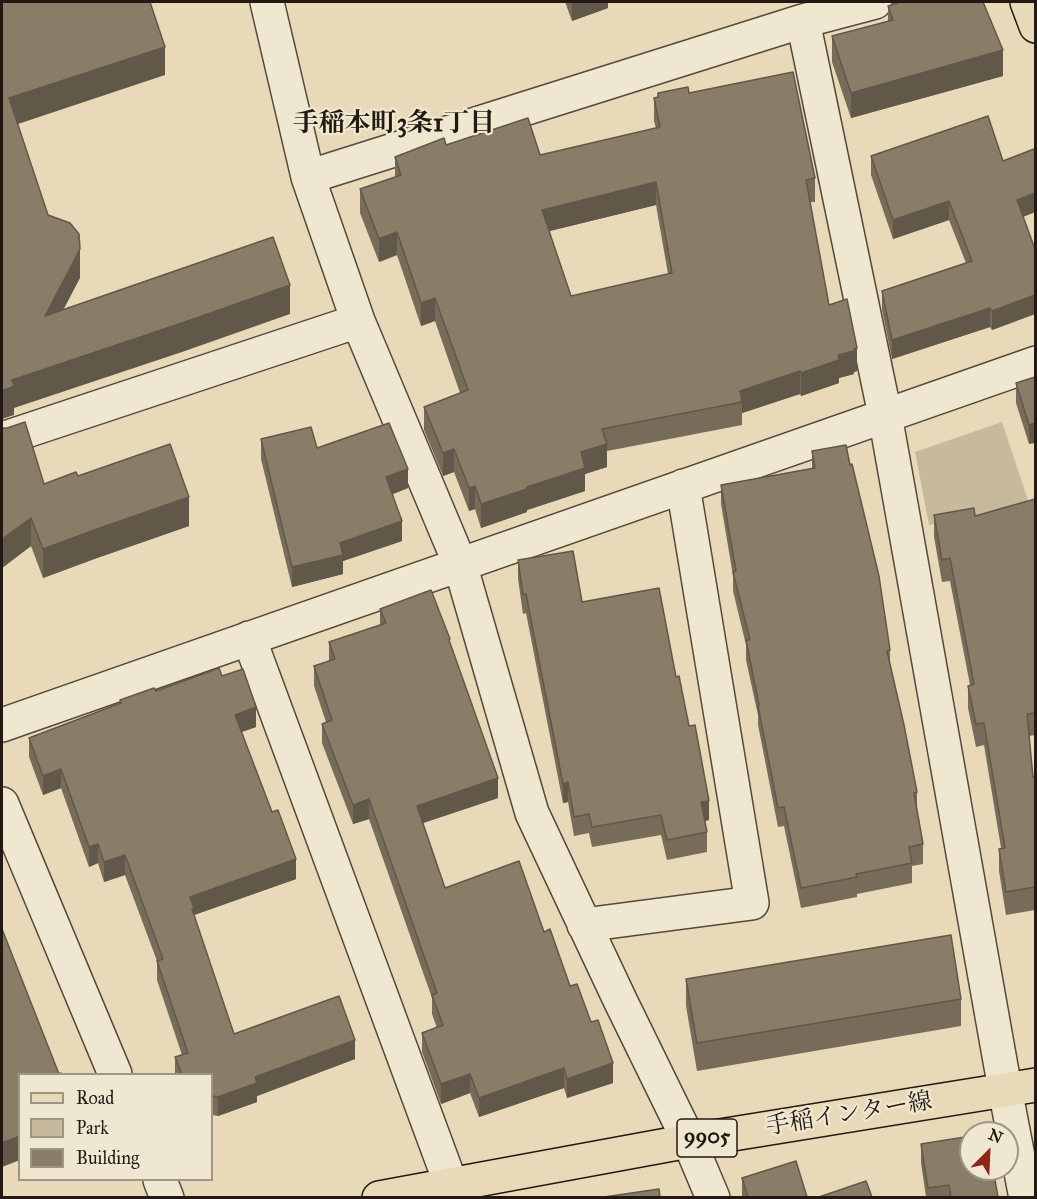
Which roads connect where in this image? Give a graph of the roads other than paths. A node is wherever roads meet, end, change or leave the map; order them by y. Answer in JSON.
{"nodes":[{"id":1,"x":267,"y":2,"type":"edge"},
{"id":2,"x":875,"y":2,"type":"edge"},
{"id":3,"x":1027,"y":2,"type":"edge"},
{"id":4,"x":803,"y":21,"type":"junction"},
{"id":5,"x":1035,"y":26,"type":"edge"},
{"id":6,"x":308,"y":177,"type":"junction"},
{"id":7,"x":358,"y":321,"type":"junction"},
{"id":8,"x":1035,"y":363,"type":"edge"},
{"id":9,"x":885,"y":415,"type":"junction"},
{"id":10,"x":2,"y":439,"type":"edge"},
{"id":11,"x":683,"y":486,"type":"junction"},
{"id":12,"x":460,"y":564,"type":"junction"},
{"id":13,"x":249,"y":638,"type":"junction"},
{"id":14,"x":2,"y":725,"type":"edge"},
{"id":15,"x":2,"y":804,"type":"edge"},
{"id":16,"x":584,"y":925,"type":"junction"},
{"id":17,"x":115,"y":1073,"type":"edge"},
{"id":18,"x":1020,"y":1087,"type":"edge"},
{"id":19,"x":689,"y":1141,"type":"junction"},
{"id":20,"x":161,"y":1181,"type":"edge"},
{"id":21,"x":454,"y":1191,"type":"edge"},
{"id":22,"x":167,"y":1197,"type":"edge"},
{"id":23,"x":379,"y":1197,"type":"edge"},
{"id":24,"x":713,"y":1197,"type":"edge"},
{"id":25,"x":1026,"y":1197,"type":"edge"}],
"edges":[{"from":1,"to":6,"type":"street"},
{"from":2,"to":4,"type":"street"},
{"from":3,"to":5,"type":"main road"},
{"from":4,"to":6,"type":"street"},
{"from":4,"to":9,"type":"street"},
{"from":6,"to":7,"type":"street"},
{"from":7,"to":10,"type":"street"},
{"from":7,"to":12,"type":"street"},
{"from":8,"to":9,"type":"street"},
{"from":9,"to":11,"type":"street"},
{"from":9,"to":18,"type":"street"},
{"from":11,"to":12,"type":"street"},
{"from":11,"to":16,"type":"street"},
{"from":12,"to":13,"type":"street"},
{"from":12,"to":16,"type":"street"},
{"from":13,"to":14,"type":"street"},
{"from":13,"to":21,"type":"street"},
{"from":15,"to":17,"type":"street"},
{"from":16,"to":19,"type":"street"},
{"from":18,"to":19,"type":"main road","name":"手稲インター線","number":"9905"},
{"from":18,"to":25,"type":"street"},
{"from":19,"to":21,"type":"main road","name":"手稲インター線","number":"9905"},
{"from":19,"to":24,"type":"street"},
{"from":20,"to":22,"type":"street"},
{"from":21,"to":23,"type":"main road","name":"手稲インター線","number":"9905"}]}
